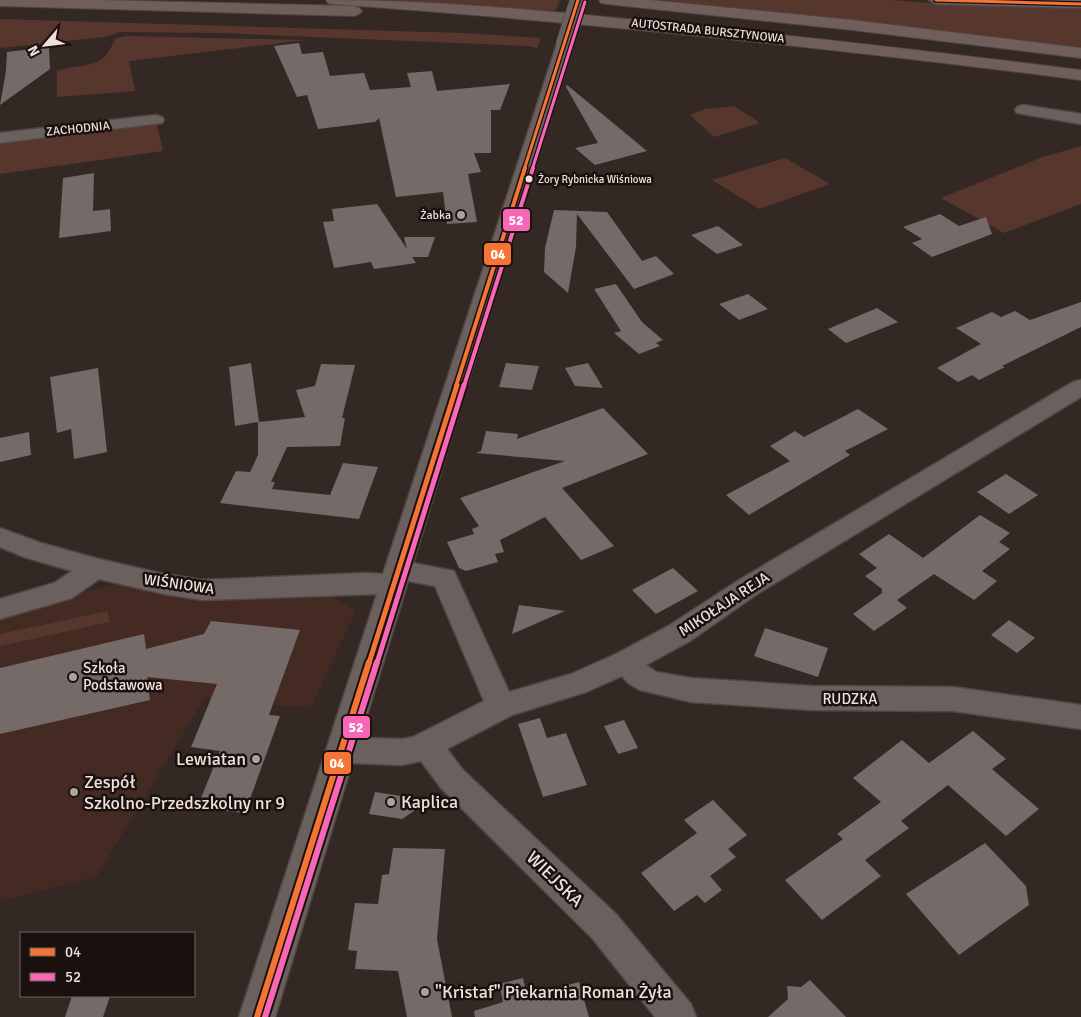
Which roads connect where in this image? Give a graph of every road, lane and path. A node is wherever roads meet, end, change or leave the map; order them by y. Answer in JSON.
{"nodes":[{"id":1,"x":333,"y":0,"type":"edge"},
{"id":2,"x":578,"y":0,"type":"edge"},
{"id":3,"x":606,"y":0,"type":"edge"},
{"id":4,"x":936,"y":0,"type":"edge"},
{"id":5,"x":0,"y":2,"type":"edge"},
{"id":6,"x":1081,"y":4,"type":"edge"},
{"id":7,"x":595,"y":19,"type":"junction"},
{"id":8,"x":1081,"y":53,"type":"edge"},
{"id":9,"x":1081,"y":75,"type":"edge"},
{"id":10,"x":1023,"y":110,"type":"dead end"},
{"id":11,"x":1081,"y":119,"type":"edge"},
{"id":12,"x":156,"y":120,"type":"dead end"},
{"id":13,"x":0,"y":138,"type":"edge"},
{"id":14,"x":1081,"y":387,"type":"edge"},
{"id":15,"x":0,"y":537,"type":"edge"},
{"id":16,"x":95,"y":568,"type":"junction"},
{"id":17,"x":396,"y":578,"type":"junction"},
{"id":18,"x":0,"y":610,"type":"edge"},
{"id":19,"x":626,"y":662,"type":"junction"},
{"id":20,"x":502,"y":706,"type":"junction"},
{"id":21,"x":1081,"y":718,"type":"edge"},
{"id":22,"x":428,"y":746,"type":"junction"},
{"id":23,"x":342,"y":750,"type":"junction"},
{"id":24,"x":257,"y":1017,"type":"edge"},
{"id":25,"x":678,"y":1017,"type":"edge"}],
"edges":[{"from":1,"to":7,"type":"highway","name":"AUTOSTRADA BURSZTYNOWA"},
{"from":2,"to":17,"type":"street","bridge":true},
{"from":3,"to":8,"type":"highway","name":"AUTOSTRADA BURSZTYNOWA"},
{"from":4,"to":6,"type":"street"},
{"from":5,"to":7,"type":"highway"},
{"from":7,"to":9,"type":"highway","name":"AUTOSTRADA BURSZTYNOWA"},
{"from":10,"to":11,"type":"street"},
{"from":12,"to":13,"type":"street","name":"ZACHODNIA"},
{"from":14,"to":19,"type":"street","name":"MIKOŁAJA REJA"},
{"from":15,"to":16,"type":"street","name":"WIŚNIOWA"},
{"from":16,"to":17,"type":"street","name":"WIŚNIOWA"},
{"from":16,"to":18,"type":"street"},
{"from":17,"to":20,"type":"street","name":"WIŚNIOWA"},
{"from":17,"to":23,"type":"street"},
{"from":19,"to":20,"type":"street","name":"MIKOŁAJA REJA"},
{"from":19,"to":21,"type":"street","name":"RUDZKA"},
{"from":20,"to":22,"type":"street","name":"MIKOŁAJA REJA"},
{"from":22,"to":23,"type":"street","name":"MIKOŁAJA REJA"},
{"from":22,"to":25,"type":"street","name":"WIEJSKA"},
{"from":23,"to":24,"type":"street"}]}
